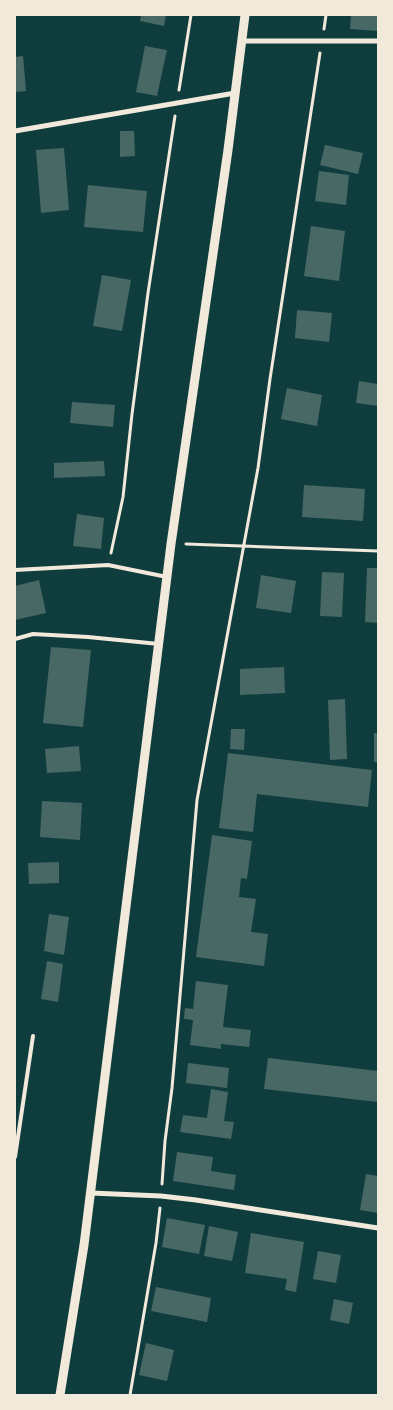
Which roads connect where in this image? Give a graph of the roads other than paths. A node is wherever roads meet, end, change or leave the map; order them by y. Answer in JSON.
{"nodes":[{"id":1,"x":245,"y":15,"type":"edge"},
{"id":2,"x":242,"y":41,"type":"junction"},
{"id":3,"x":378,"y":41,"type":"edge"},
{"id":4,"x":235,"y":93,"type":"junction"},
{"id":5,"x":15,"y":131,"type":"edge"},
{"id":6,"x":15,"y":570,"type":"edge"},
{"id":7,"x":167,"y":577,"type":"junction"},
{"id":8,"x":15,"y":639,"type":"edge"},
{"id":9,"x":158,"y":644,"type":"junction"},
{"id":10,"x":33,"y":1036,"type":"dead end"},
{"id":11,"x":15,"y":1157,"type":"edge"},
{"id":12,"x":91,"y":1193,"type":"junction"},
{"id":13,"x":378,"y":1228,"type":"edge"},
{"id":14,"x":60,"y":1395,"type":"edge"}],
"edges":[{"from":1,"to":2,"type":"street"},
{"from":2,"to":3,"type":"street"},
{"from":2,"to":4,"type":"street"},
{"from":4,"to":5,"type":"street"},
{"from":4,"to":7,"type":"street"},
{"from":6,"to":7,"type":"lane"},
{"from":7,"to":9,"type":"street"},
{"from":8,"to":9,"type":"lane"},
{"from":9,"to":12,"type":"street"},
{"from":10,"to":11,"type":"lane"},
{"from":12,"to":13,"type":"street"},
{"from":12,"to":14,"type":"street"}]}
